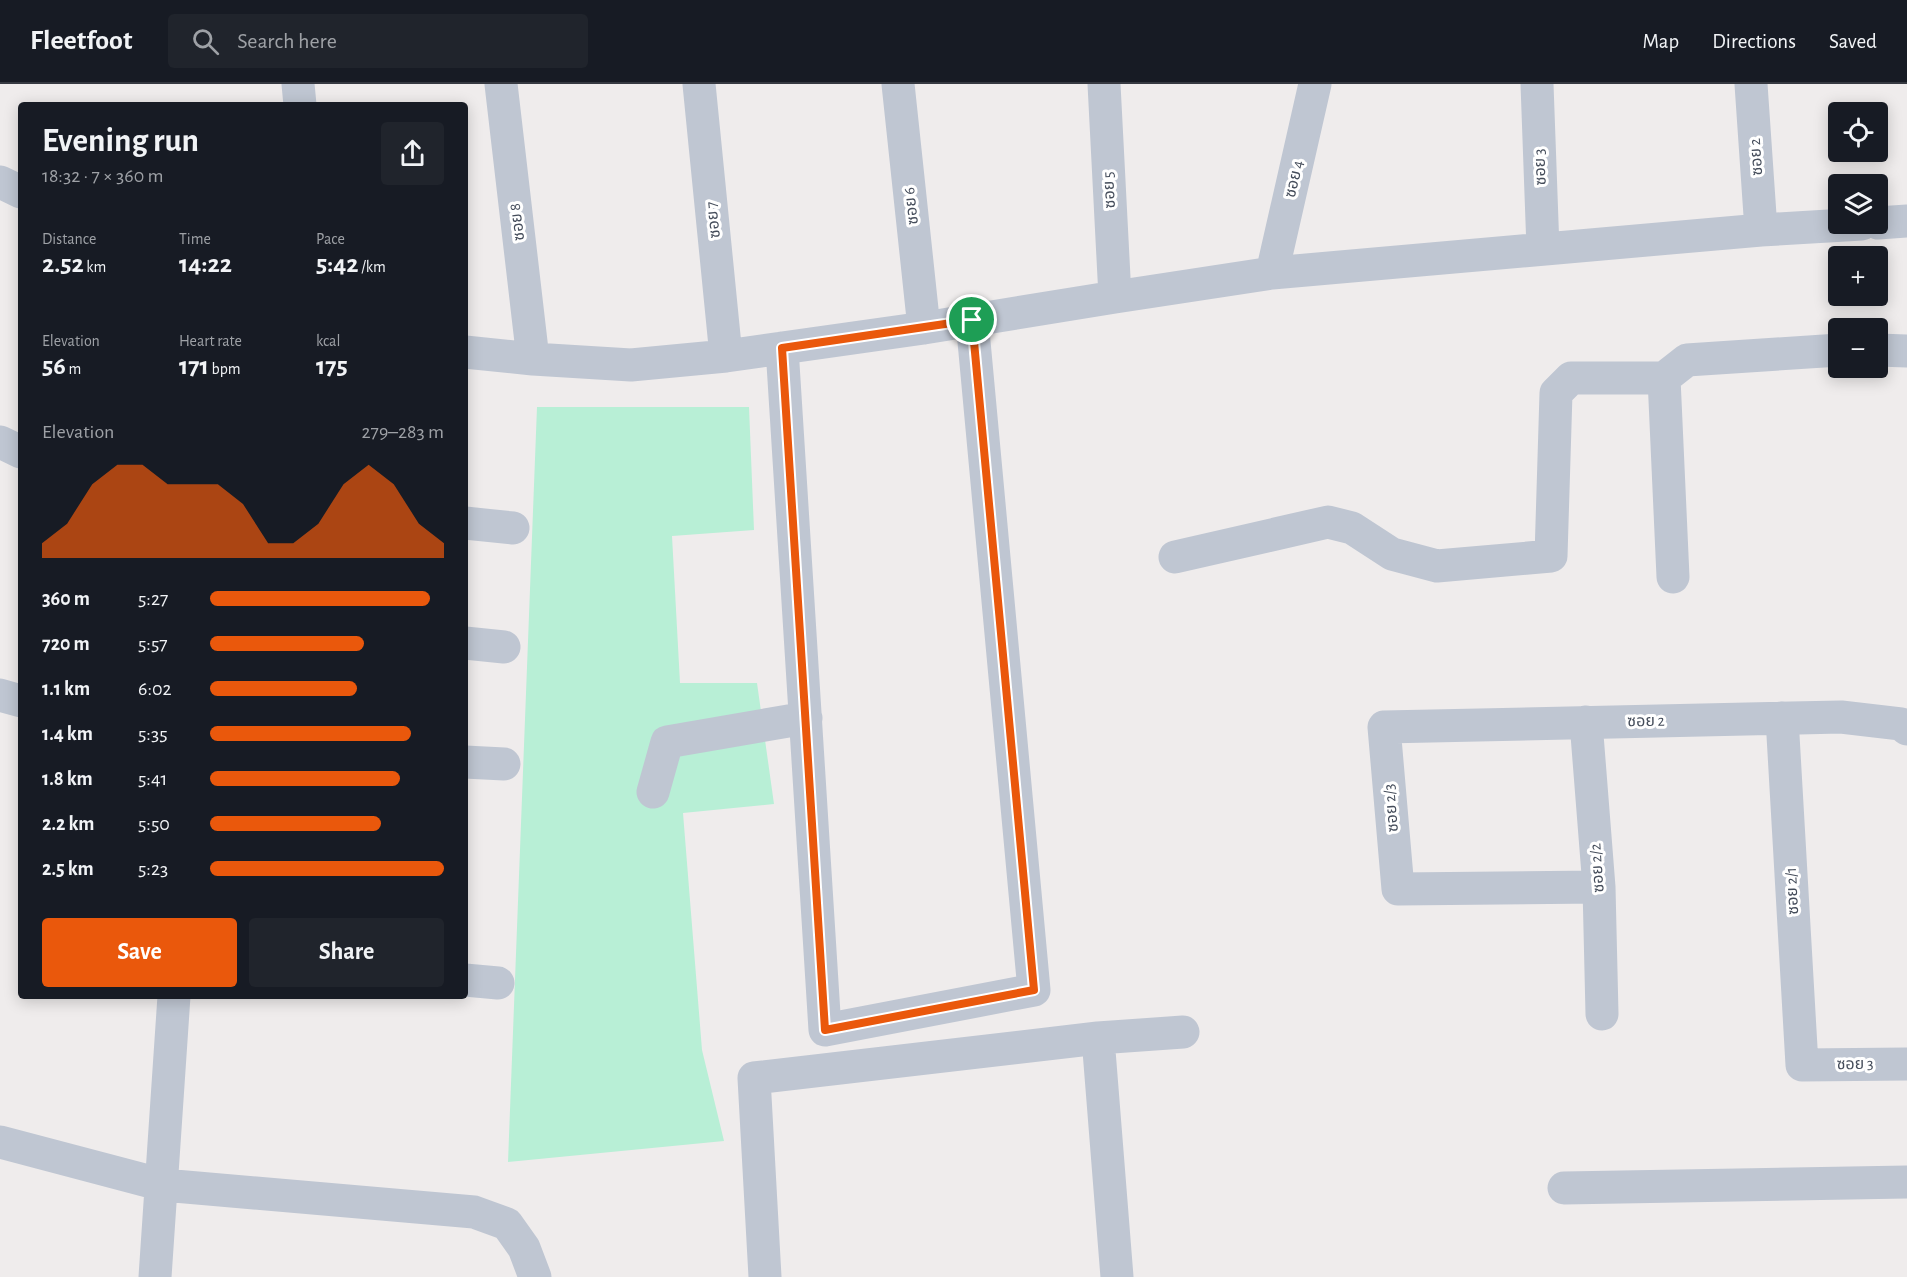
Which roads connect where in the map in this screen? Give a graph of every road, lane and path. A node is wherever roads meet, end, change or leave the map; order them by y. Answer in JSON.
{"nodes":[{"id":1,"x":298,"y":84,"type":"edge"},
{"id":2,"x":501,"y":84,"type":"edge"},
{"id":3,"x":699,"y":84,"type":"edge"},
{"id":4,"x":898,"y":84,"type":"edge"},
{"id":5,"x":1104,"y":84,"type":"edge"},
{"id":6,"x":1315,"y":84,"type":"edge"},
{"id":7,"x":1537,"y":84,"type":"edge"},
{"id":8,"x":1751,"y":84,"type":"edge"},
{"id":9,"x":300,"y":102,"type":"edge"},
{"id":10,"x":0,"y":182,"type":"edge"},
{"id":11,"x":18,"y":191,"type":"edge"},
{"id":12,"x":1907,"y":221,"type":"edge"},
{"id":13,"x":1888,"y":222,"type":"edge"},
{"id":14,"x":1828,"y":226,"type":"edge"},
{"id":15,"x":1761,"y":230,"type":"junction"},
{"id":16,"x":1543,"y":249,"type":"junction"},
{"id":17,"x":1272,"y":273,"type":"junction"},
{"id":18,"x":1115,"y":297,"type":"junction"},
{"id":19,"x":972,"y":320,"type":"junction"},
{"id":20,"x":924,"y":328,"type":"junction"},
{"id":21,"x":782,"y":348,"type":"junction"},
{"id":22,"x":1888,"y":350,"type":"edge"},
{"id":23,"x":1828,"y":351,"type":"edge"},
{"id":24,"x":1907,"y":351,"type":"edge"},
{"id":25,"x":468,"y":352,"type":"edge"},
{"id":26,"x":726,"y":356,"type":"junction"},
{"id":27,"x":533,"y":359,"type":"junction"},
{"id":28,"x":1664,"y":378,"type":"junction"},
{"id":29,"x":0,"y":442,"type":"edge"},
{"id":30,"x":18,"y":451,"type":"edge"},
{"id":31,"x":468,"y":523,"type":"edge"},
{"id":32,"x":513,"y":528,"type":"dead end"},
{"id":33,"x":1175,"y":557,"type":"dead end"},
{"id":34,"x":1673,"y":577,"type":"dead end"},
{"id":35,"x":468,"y":643,"type":"edge"},
{"id":36,"x":504,"y":647,"type":"dead end"},
{"id":37,"x":0,"y":695,"type":"edge"},
{"id":38,"x":18,"y":700,"type":"edge"},
{"id":39,"x":806,"y":718,"type":"junction"},
{"id":40,"x":1782,"y":718,"type":"junction"},
{"id":41,"x":1586,"y":722,"type":"junction"},
{"id":42,"x":1384,"y":727,"type":"joint"},
{"id":43,"x":1907,"y":729,"type":"edge"},
{"id":44,"x":468,"y":762,"type":"edge"},
{"id":45,"x":504,"y":764,"type":"dead end"},
{"id":46,"x":653,"y":792,"type":"dead end"},
{"id":47,"x":1599,"y":887,"type":"junction"},
{"id":48,"x":468,"y":980,"type":"edge"},
{"id":49,"x":498,"y":983,"type":"dead end"},
{"id":50,"x":174,"y":999,"type":"edge"},
{"id":51,"x":1602,"y":1014,"type":"dead end"},
{"id":52,"x":1183,"y":1032,"type":"dead end"},
{"id":53,"x":1098,"y":1038,"type":"junction"},
{"id":54,"x":1907,"y":1064,"type":"edge"},
{"id":55,"x":1802,"y":1065,"type":"joint"},
{"id":56,"x":0,"y":1143,"type":"edge"},
{"id":57,"x":1907,"y":1182,"type":"edge"},
{"id":58,"x":163,"y":1185,"type":"junction"},
{"id":59,"x":1564,"y":1188,"type":"dead end"},
{"id":60,"x":155,"y":1277,"type":"edge"},
{"id":61,"x":535,"y":1277,"type":"edge"},
{"id":62,"x":765,"y":1277,"type":"edge"},
{"id":63,"x":1118,"y":1277,"type":"edge"}],
"edges":[{"from":1,"to":9,"type":"street"},
{"from":2,"to":27,"type":"street","name":"ซอย 8"},
{"from":3,"to":26,"type":"street","name":"ซอย 7"},
{"from":4,"to":20,"type":"street","name":"ซอย 6"},
{"from":5,"to":18,"type":"street","name":"ซอย 5"},
{"from":6,"to":17,"type":"street","name":"ซอย 4"},
{"from":7,"to":16,"type":"street","name":"ซอย 3"},
{"from":8,"to":15,"type":"street","name":"ซอย 2"},
{"from":10,"to":11,"type":"street"},
{"from":12,"to":13,"type":"street"},
{"from":14,"to":15,"type":"street"},
{"from":15,"to":16,"type":"street"},
{"from":16,"to":17,"type":"street"},
{"from":17,"to":18,"type":"street"},
{"from":18,"to":19,"type":"street"},
{"from":19,"to":20,"type":"street"},
{"from":19,"to":39,"type":"street"},
{"from":20,"to":21,"type":"street"},
{"from":21,"to":26,"type":"street"},
{"from":21,"to":39,"type":"street"},
{"from":22,"to":24,"type":"street"},
{"from":23,"to":28,"type":"street"},
{"from":25,"to":27,"type":"street"},
{"from":26,"to":27,"type":"street"},
{"from":28,"to":33,"type":"street"},
{"from":28,"to":34,"type":"street"},
{"from":29,"to":30,"type":"street"},
{"from":31,"to":32,"type":"street"},
{"from":35,"to":36,"type":"street"},
{"from":37,"to":38,"type":"street"},
{"from":39,"to":46,"type":"street"},
{"from":40,"to":41,"type":"street","name":"ซอย 2"},
{"from":40,"to":43,"type":"street","name":"ซอย 2"},
{"from":40,"to":55,"type":"street","name":"ซอย 2/1"},
{"from":41,"to":42,"type":"street","name":"ซอย 2"},
{"from":41,"to":47,"type":"street","name":"ซอย 2/2"},
{"from":42,"to":47,"type":"street","name":"ซอย 2/3"},
{"from":44,"to":45,"type":"street"},
{"from":47,"to":51,"type":"street","name":"ซอย 2/2"},
{"from":48,"to":49,"type":"street"},
{"from":50,"to":58,"type":"street"},
{"from":52,"to":53,"type":"street"},
{"from":53,"to":62,"type":"street"},
{"from":53,"to":63,"type":"street"},
{"from":54,"to":55,"type":"street","name":"ซอย 3"},
{"from":56,"to":58,"type":"street"},
{"from":57,"to":59,"type":"street"},
{"from":58,"to":60,"type":"street"},
{"from":58,"to":61,"type":"street"}]}
